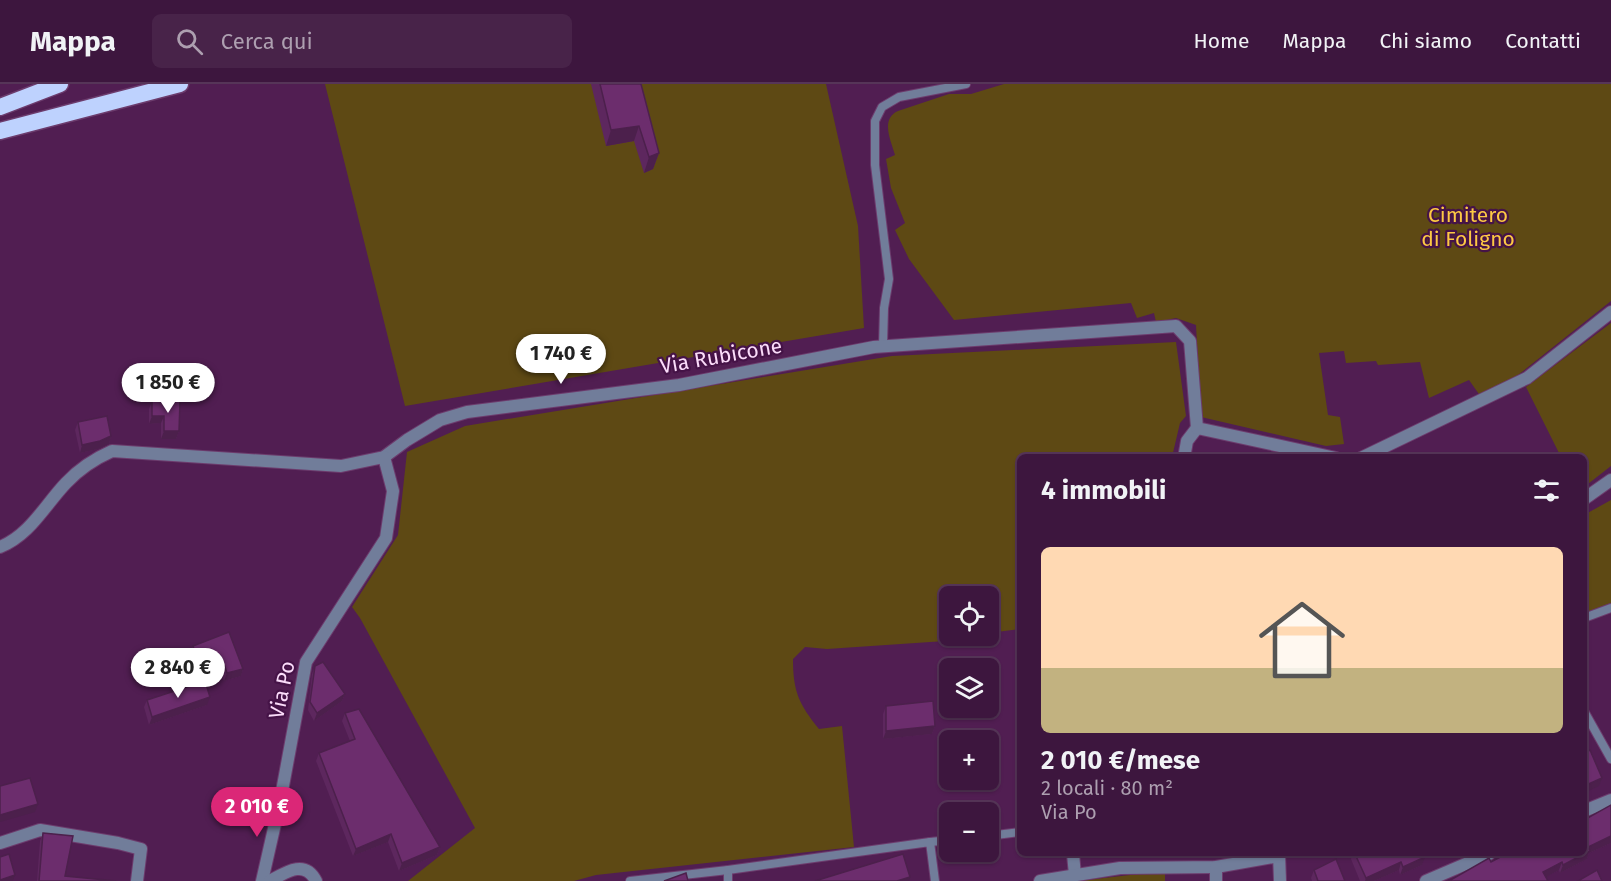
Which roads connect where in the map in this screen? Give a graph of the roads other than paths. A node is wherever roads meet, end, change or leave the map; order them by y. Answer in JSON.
{"nodes":[{"id":1,"x":60,"y":84,"type":"edge"},
{"id":2,"x":180,"y":84,"type":"edge"},
{"id":3,"x":966,"y":84,"type":"edge"},
{"id":4,"x":0,"y":107,"type":"edge"},
{"id":5,"x":0,"y":131,"type":"edge"},
{"id":6,"x":1611,"y":312,"type":"edge"},
{"id":7,"x":883,"y":346,"type":"junction"},
{"id":8,"x":1197,"y":428,"type":"junction"},
{"id":9,"x":1185,"y":454,"type":"edge"},
{"id":10,"x":1317,"y":454,"type":"edge"},
{"id":11,"x":1369,"y":454,"type":"edge"},
{"id":12,"x":384,"y":457,"type":"junction"},
{"id":13,"x":1611,"y":480,"type":"edge"},
{"id":14,"x":1587,"y":497,"type":"edge"},
{"id":15,"x":0,"y":547,"type":"edge"},
{"id":16,"x":1611,"y":608,"type":"edge"},
{"id":17,"x":1587,"y":617,"type":"edge"},
{"id":18,"x":1587,"y":716,"type":"edge"},
{"id":19,"x":1611,"y":759,"type":"edge"},
{"id":20,"x":1611,"y":800,"type":"edge"},
{"id":21,"x":1587,"y":810,"type":"edge"},
{"id":22,"x":1017,"y":832,"type":"edge"},
{"id":23,"x":999,"y":835,"type":"edge"},
{"id":24,"x":939,"y":841,"type":"edge"},
{"id":25,"x":930,"y":842,"type":"junction"},
{"id":26,"x":0,"y":843,"type":"edge"},
{"id":27,"x":1073,"y":856,"type":"edge"},
{"id":28,"x":1274,"y":856,"type":"edge"},
{"id":29,"x":1279,"y":856,"type":"edge"},
{"id":30,"x":1484,"y":856,"type":"edge"},
{"id":31,"x":1216,"y":867,"type":"junction"},
{"id":32,"x":728,"y":870,"type":"junction"},
{"id":33,"x":1075,"y":875,"type":"junction"},
{"id":34,"x":1060,"y":879,"type":"edge"},
{"id":35,"x":137,"y":881,"type":"edge"},
{"id":36,"x":262,"y":881,"type":"edge"},
{"id":37,"x":270,"y":881,"type":"edge"},
{"id":38,"x":316,"y":881,"type":"edge"},
{"id":39,"x":630,"y":881,"type":"edge"},
{"id":40,"x":728,"y":881,"type":"edge"},
{"id":41,"x":935,"y":881,"type":"edge"},
{"id":42,"x":1040,"y":881,"type":"edge"},
{"id":43,"x":1216,"y":881,"type":"edge"},
{"id":44,"x":1280,"y":881,"type":"edge"},
{"id":45,"x":1426,"y":881,"type":"edge"}],
"edges":[{"from":1,"to":4,"type":"highway"},
{"from":2,"to":5,"type":"highway"},
{"from":3,"to":7,"type":"lane"},
{"from":6,"to":11,"type":"street"},
{"from":7,"to":8,"type":"street","name":"Via Rubicone"},
{"from":7,"to":12,"type":"street","name":"Via Rubicone"},
{"from":8,"to":9,"type":"street"},
{"from":8,"to":10,"type":"street"},
{"from":12,"to":15,"type":"street","name":"Via Rubicone"},
{"from":12,"to":36,"type":"street","name":"Via Po"},
{"from":13,"to":14,"type":"street"},
{"from":16,"to":17,"type":"lane"},
{"from":18,"to":19,"type":"lane"},
{"from":20,"to":21,"type":"street"},
{"from":22,"to":23,"type":"lane"},
{"from":24,"to":25,"type":"lane"},
{"from":25,"to":32,"type":"lane"},
{"from":25,"to":41,"type":"lane"},
{"from":26,"to":35,"type":"street"},
{"from":27,"to":33,"type":"street"},
{"from":28,"to":31,"type":"street"},
{"from":29,"to":44,"type":"street"},
{"from":30,"to":45,"type":"street"},
{"from":31,"to":33,"type":"street"},
{"from":31,"to":43,"type":"street"},
{"from":32,"to":39,"type":"lane"},
{"from":32,"to":40,"type":"lane"},
{"from":33,"to":34,"type":"street"},
{"from":34,"to":42,"type":"street"},
{"from":37,"to":38,"type":"street"}]}
